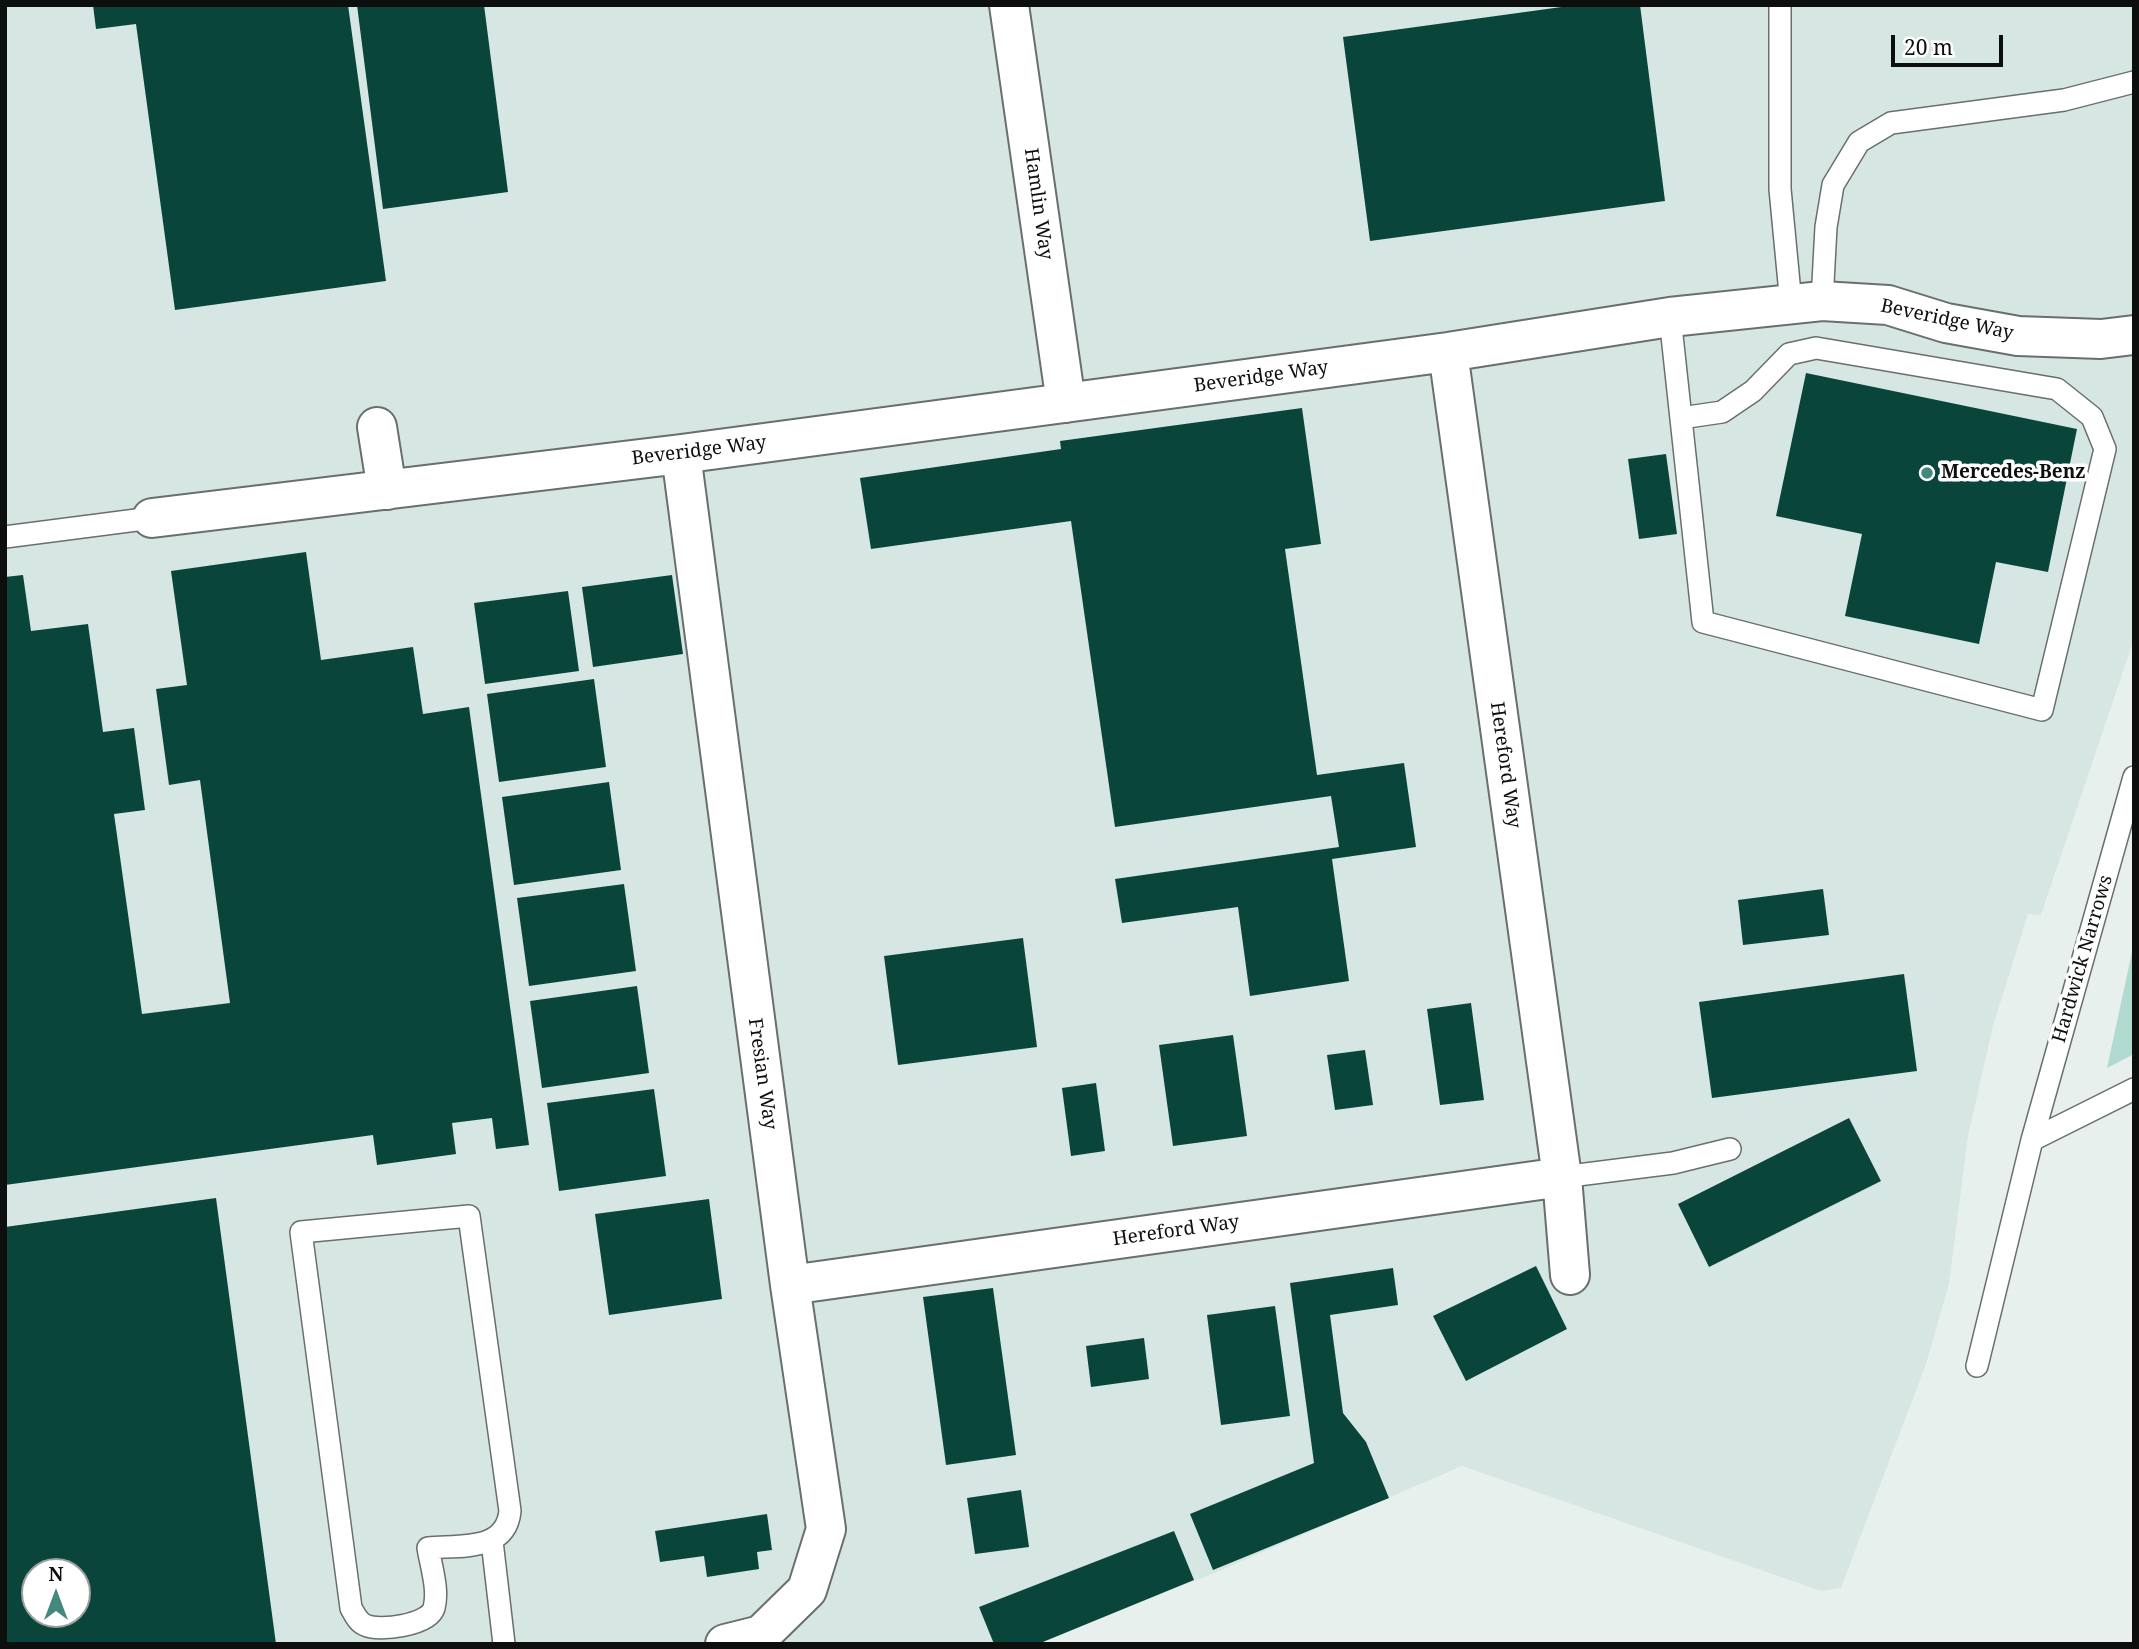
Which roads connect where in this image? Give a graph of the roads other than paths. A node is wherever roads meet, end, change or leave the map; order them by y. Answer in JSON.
{"nodes":[{"id":1,"x":1009,"y":5,"type":"edge"},
{"id":2,"x":1780,"y":5,"type":"edge"},
{"id":3,"x":2134,"y":82,"type":"edge"},
{"id":4,"x":1807,"y":303,"type":"junction"},
{"id":5,"x":1670,"y":317,"type":"junction"},
{"id":6,"x":2134,"y":335,"type":"edge"},
{"id":7,"x":1448,"y":352,"type":"junction"},
{"id":8,"x":1066,"y":403,"type":"junction"},
{"id":9,"x":1681,"y":418,"type":"junction"},
{"id":10,"x":377,"y":427,"type":"dead end"},
{"id":11,"x":681,"y":454,"type":"junction"},
{"id":12,"x":387,"y":490,"type":"junction"},
{"id":13,"x":152,"y":518,"type":"joint"},
{"id":14,"x":5,"y":537,"type":"edge"},
{"id":15,"x":2134,"y":777,"type":"edge"},
{"id":16,"x":2134,"y":1089,"type":"edge"},
{"id":17,"x":2032,"y":1140,"type":"junction"},
{"id":18,"x":1730,"y":1149,"type":"dead end"},
{"id":19,"x":1562,"y":1178,"type":"junction"},
{"id":20,"x":1570,"y":1275,"type":"dead end"},
{"id":21,"x":790,"y":1285,"type":"junction"},
{"id":22,"x":1977,"y":1366,"type":"dead end"},
{"id":23,"x":492,"y":1541,"type":"junction"},
{"id":24,"x":504,"y":1644,"type":"edge"},
{"id":25,"x":725,"y":1644,"type":"edge"}],
"edges":[{"from":1,"to":8,"type":"street","name":"Hamlin Way"},
{"from":2,"to":4,"type":"lane"},
{"from":3,"to":4,"type":"lane"},
{"from":4,"to":5,"type":"street","name":"Beveridge Way"},
{"from":4,"to":6,"type":"street","name":"Beveridge Way"},
{"from":5,"to":7,"type":"street","name":"Beveridge Way"},
{"from":5,"to":9,"type":"lane"},
{"from":7,"to":8,"type":"street","name":"Beveridge Way"},
{"from":7,"to":19,"type":"street","name":"Hereford Way"},
{"from":8,"to":11,"type":"street","name":"Beveridge Way"},
{"from":9,"to":9,"type":"lane"},
{"from":10,"to":12,"type":"street"},
{"from":11,"to":12,"type":"street","name":"Beveridge Way"},
{"from":11,"to":21,"type":"street","name":"Fresian Way"},
{"from":12,"to":13,"type":"street","name":"Beveridge Way"},
{"from":13,"to":14,"type":"lane"},
{"from":15,"to":17,"type":"lane","name":"Hardwick Narrows"},
{"from":16,"to":17,"type":"lane"},
{"from":17,"to":22,"type":"lane","name":"Hardwick Narrows"},
{"from":18,"to":19,"type":"lane"},
{"from":19,"to":20,"type":"street","name":"Hereford Way"},
{"from":19,"to":21,"type":"street","name":"Hereford Way"},
{"from":21,"to":25,"type":"street","name":"Fresian Way"},
{"from":23,"to":23,"type":"lane"},
{"from":23,"to":24,"type":"lane"}]}
